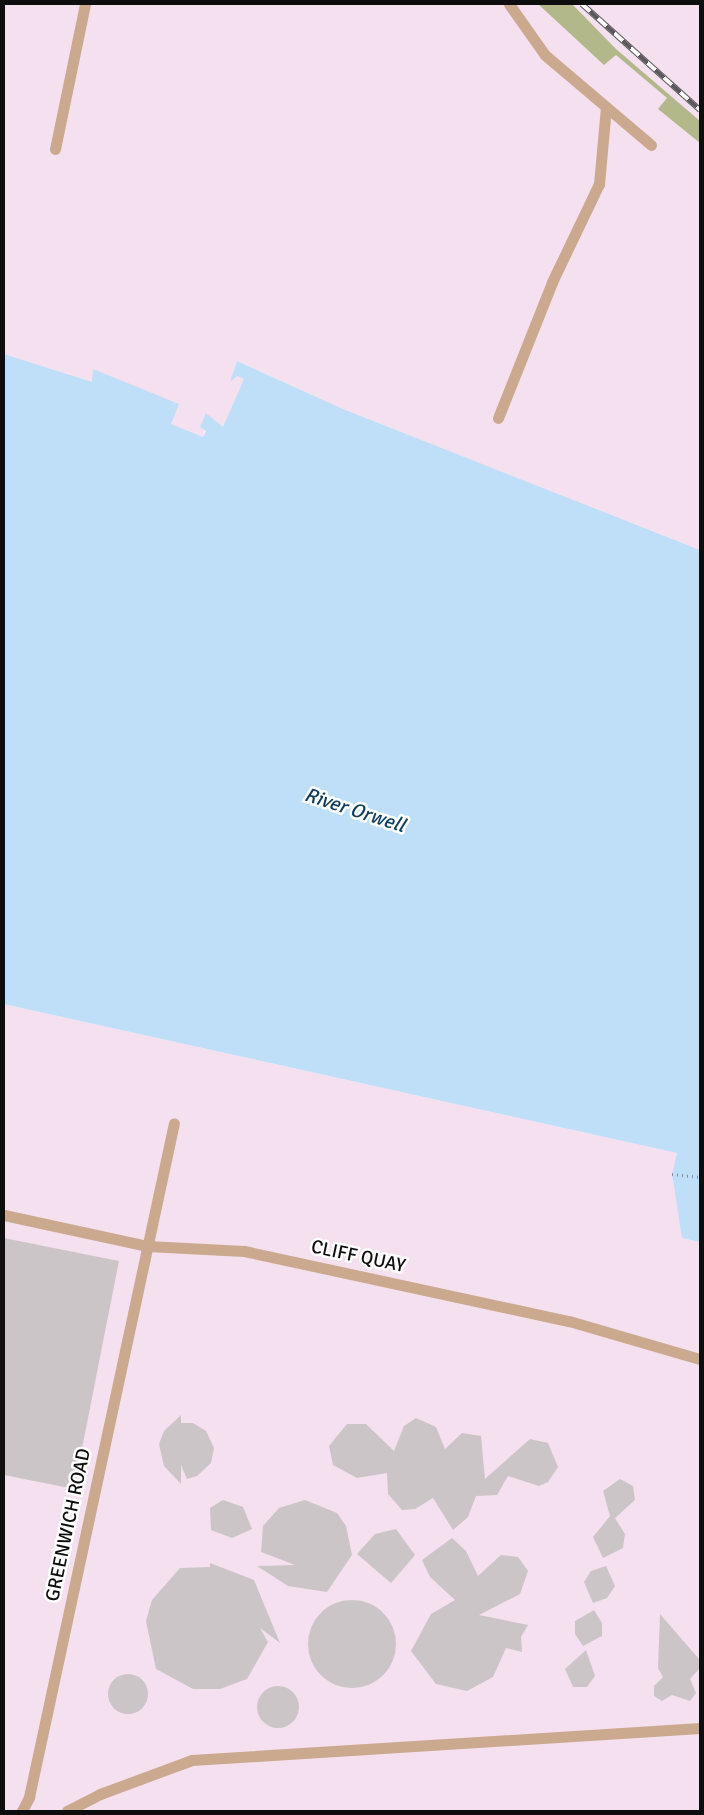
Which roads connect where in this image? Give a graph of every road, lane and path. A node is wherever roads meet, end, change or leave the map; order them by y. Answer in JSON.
{"nodes":[{"id":1,"x":85,"y":4,"type":"edge"},
{"id":2,"x":509,"y":4,"type":"edge"},
{"id":3,"x":606,"y":107,"type":"junction"},
{"id":4,"x":651,"y":145,"type":"dead end"},
{"id":5,"x":55,"y":149,"type":"dead end"},
{"id":6,"x":498,"y":418,"type":"dead end"},
{"id":7,"x":174,"y":1123,"type":"dead end"},
{"id":8,"x":672,"y":1174,"type":"dead end"},
{"id":9,"x":700,"y":1177,"type":"edge"},
{"id":10,"x":4,"y":1215,"type":"edge"},
{"id":11,"x":147,"y":1246,"type":"junction"},
{"id":12,"x":700,"y":1359,"type":"edge"},
{"id":13,"x":700,"y":1728,"type":"edge"},
{"id":14,"x":22,"y":1811,"type":"edge"},
{"id":15,"x":67,"y":1811,"type":"edge"}],
"edges":[{"from":1,"to":5,"type":"lane"},
{"from":2,"to":3,"type":"lane"},
{"from":3,"to":4,"type":"lane"},
{"from":3,"to":6,"type":"lane"},
{"from":7,"to":11,"type":"lane","name":"GREENWICH ROAD"},
{"from":8,"to":9,"type":"path"},
{"from":10,"to":11,"type":"lane","name":"CLIFF QUAY"},
{"from":11,"to":12,"type":"lane","name":"CLIFF QUAY"},
{"from":11,"to":14,"type":"lane","name":"GREENWICH ROAD"},
{"from":13,"to":15,"type":"lane"}]}
